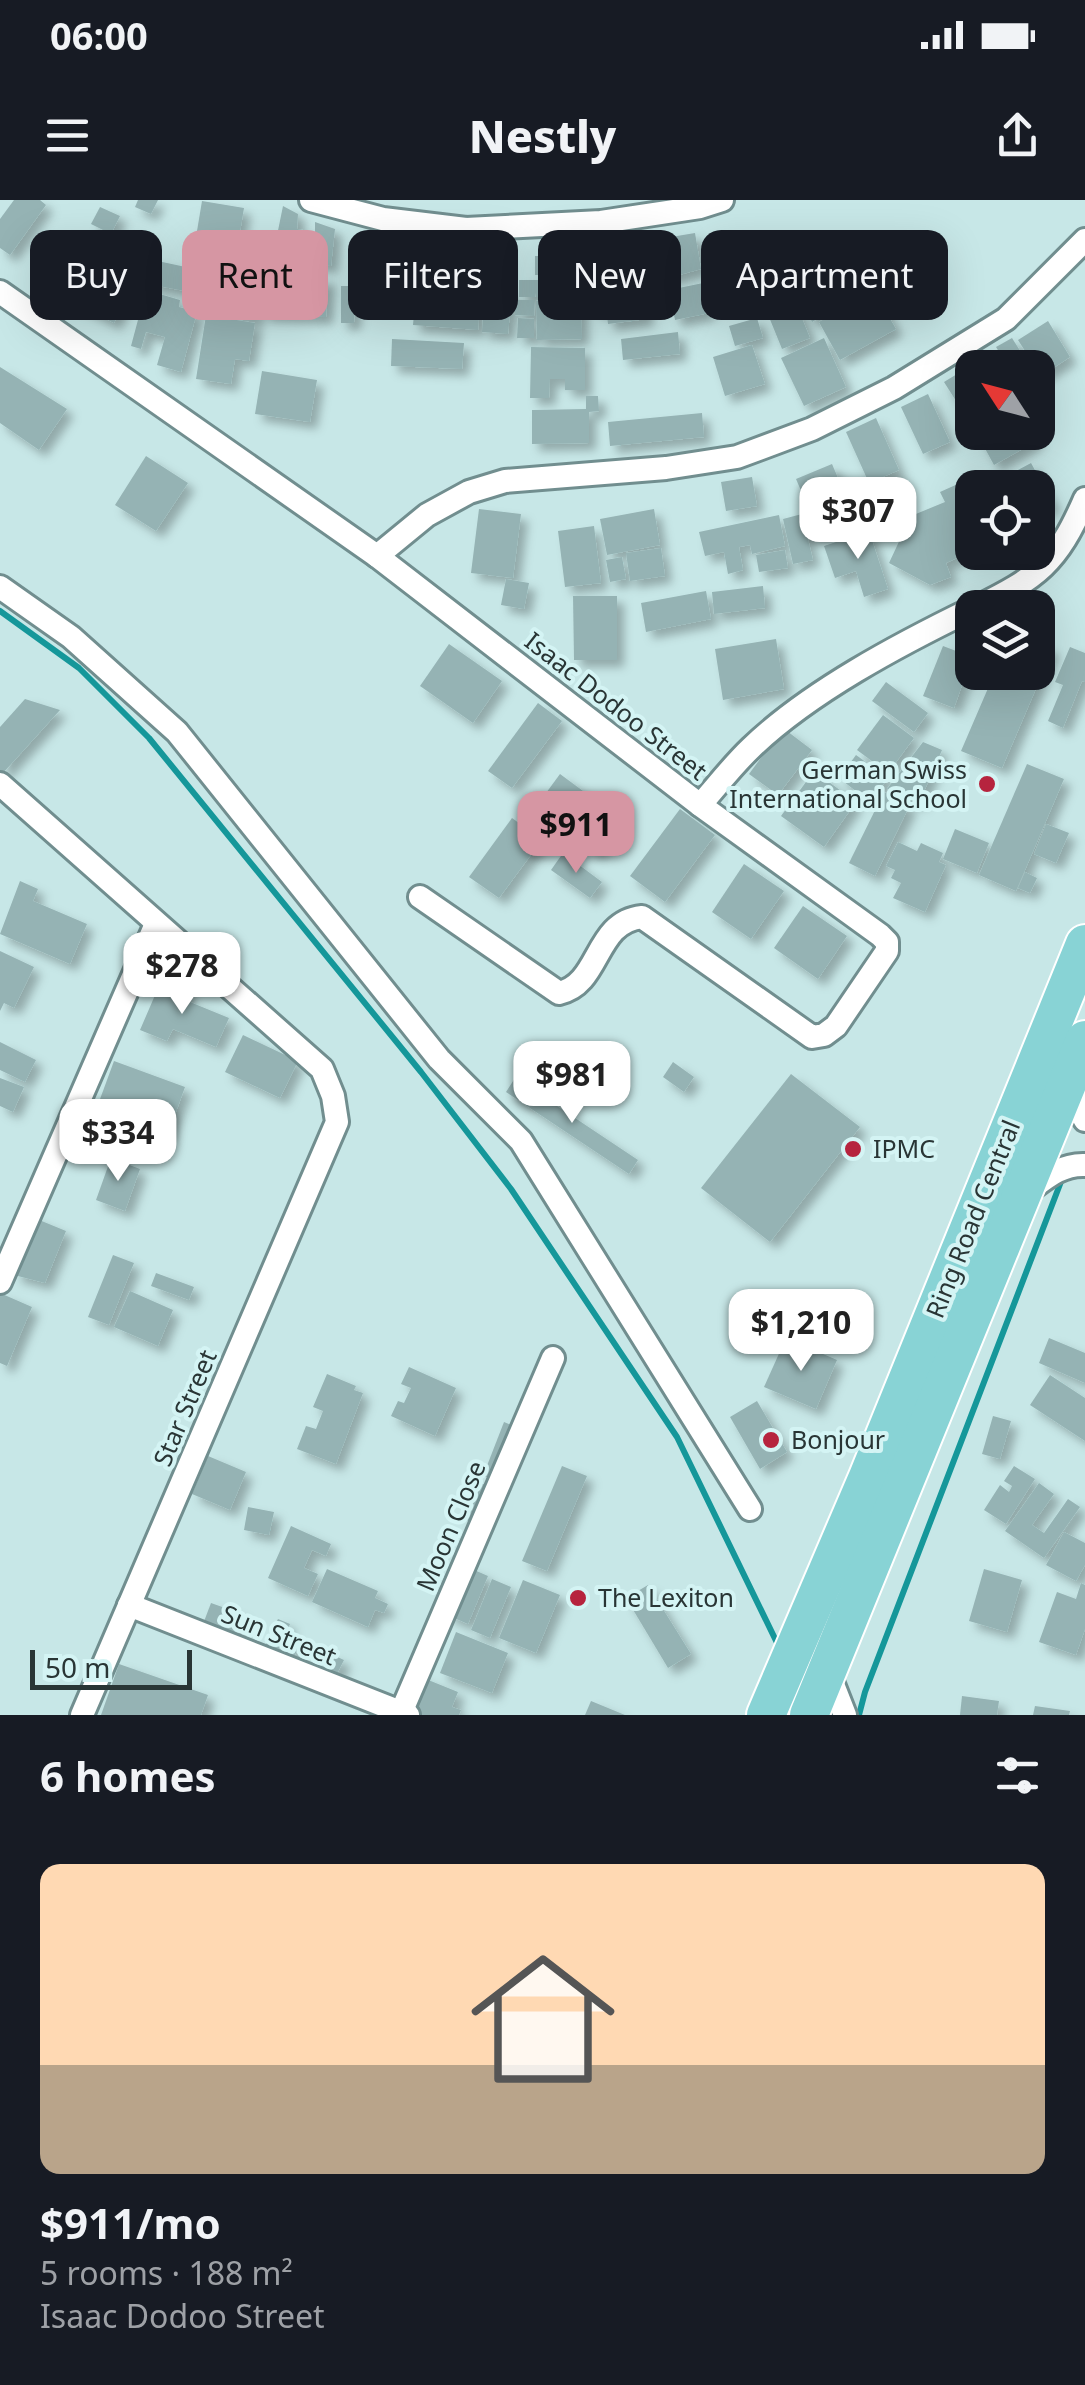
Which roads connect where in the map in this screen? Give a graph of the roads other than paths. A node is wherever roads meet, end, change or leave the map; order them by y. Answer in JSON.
{"nodes":[{"id":1,"x":311,"y":200,"type":"edge"},
{"id":2,"x":722,"y":200,"type":"edge"},
{"id":3,"x":1085,"y":240,"type":"edge"},
{"id":4,"x":0,"y":292,"type":"edge"},
{"id":5,"x":1085,"y":499,"type":"edge"},
{"id":6,"x":376,"y":556,"type":"junction"},
{"id":7,"x":0,"y":586,"type":"edge"},
{"id":8,"x":1012,"y":590,"type":"edge"},
{"id":9,"x":955,"y":617,"type":"edge"},
{"id":10,"x":0,"y":784,"type":"edge"},
{"id":11,"x":700,"y":805,"type":"junction"},
{"id":12,"x":420,"y":898,"type":"dead end"},
{"id":13,"x":156,"y":924,"type":"junction"},
{"id":14,"x":1085,"y":944,"type":"edge"},
{"id":15,"x":1082,"y":1048,"type":"edge"},
{"id":16,"x":1085,"y":1120,"type":"edge"},
{"id":17,"x":1085,"y":1165,"type":"edge"},
{"id":18,"x":1019,"y":1199,"type":"junction"},
{"id":19,"x":0,"y":1282,"type":"edge"},
{"id":20,"x":553,"y":1358,"type":"dead end"},
{"id":21,"x":750,"y":1509,"type":"dead end"},
{"id":22,"x":129,"y":1605,"type":"junction"},
{"id":23,"x":829,"y":1699,"type":"edge"},
{"id":24,"x":768,"y":1710,"type":"edge"},
{"id":25,"x":403,"y":1714,"type":"edge"},
{"id":26,"x":82,"y":1715,"type":"edge"}],
"edges":[{"from":1,"to":2,"type":"street"},
{"from":3,"to":6,"type":"street"},
{"from":4,"to":6,"type":"street","name":"Isaac Dodoo Street"},
{"from":5,"to":8,"type":"street"},
{"from":6,"to":11,"type":"street","name":"Isaac Dodoo Street"},
{"from":7,"to":21,"type":"street"},
{"from":9,"to":11,"type":"street"},
{"from":10,"to":13,"type":"street"},
{"from":11,"to":12,"type":"street","name":"Isaac Dodoo Street"},
{"from":13,"to":19,"type":"street"},
{"from":13,"to":22,"type":"street","name":"Star Street"},
{"from":14,"to":24,"type":"main road","name":"Ring Road Central"},
{"from":15,"to":16,"type":"street"},
{"from":15,"to":18,"type":"main road","name":"Ring Road Central"},
{"from":17,"to":18,"type":"street"},
{"from":18,"to":23,"type":"main road","name":"Ring Road Central"},
{"from":20,"to":25,"type":"street","name":"Moon Close"},
{"from":22,"to":25,"type":"street","name":"Sun Street"},
{"from":22,"to":26,"type":"street","name":"Star Street"}]}
